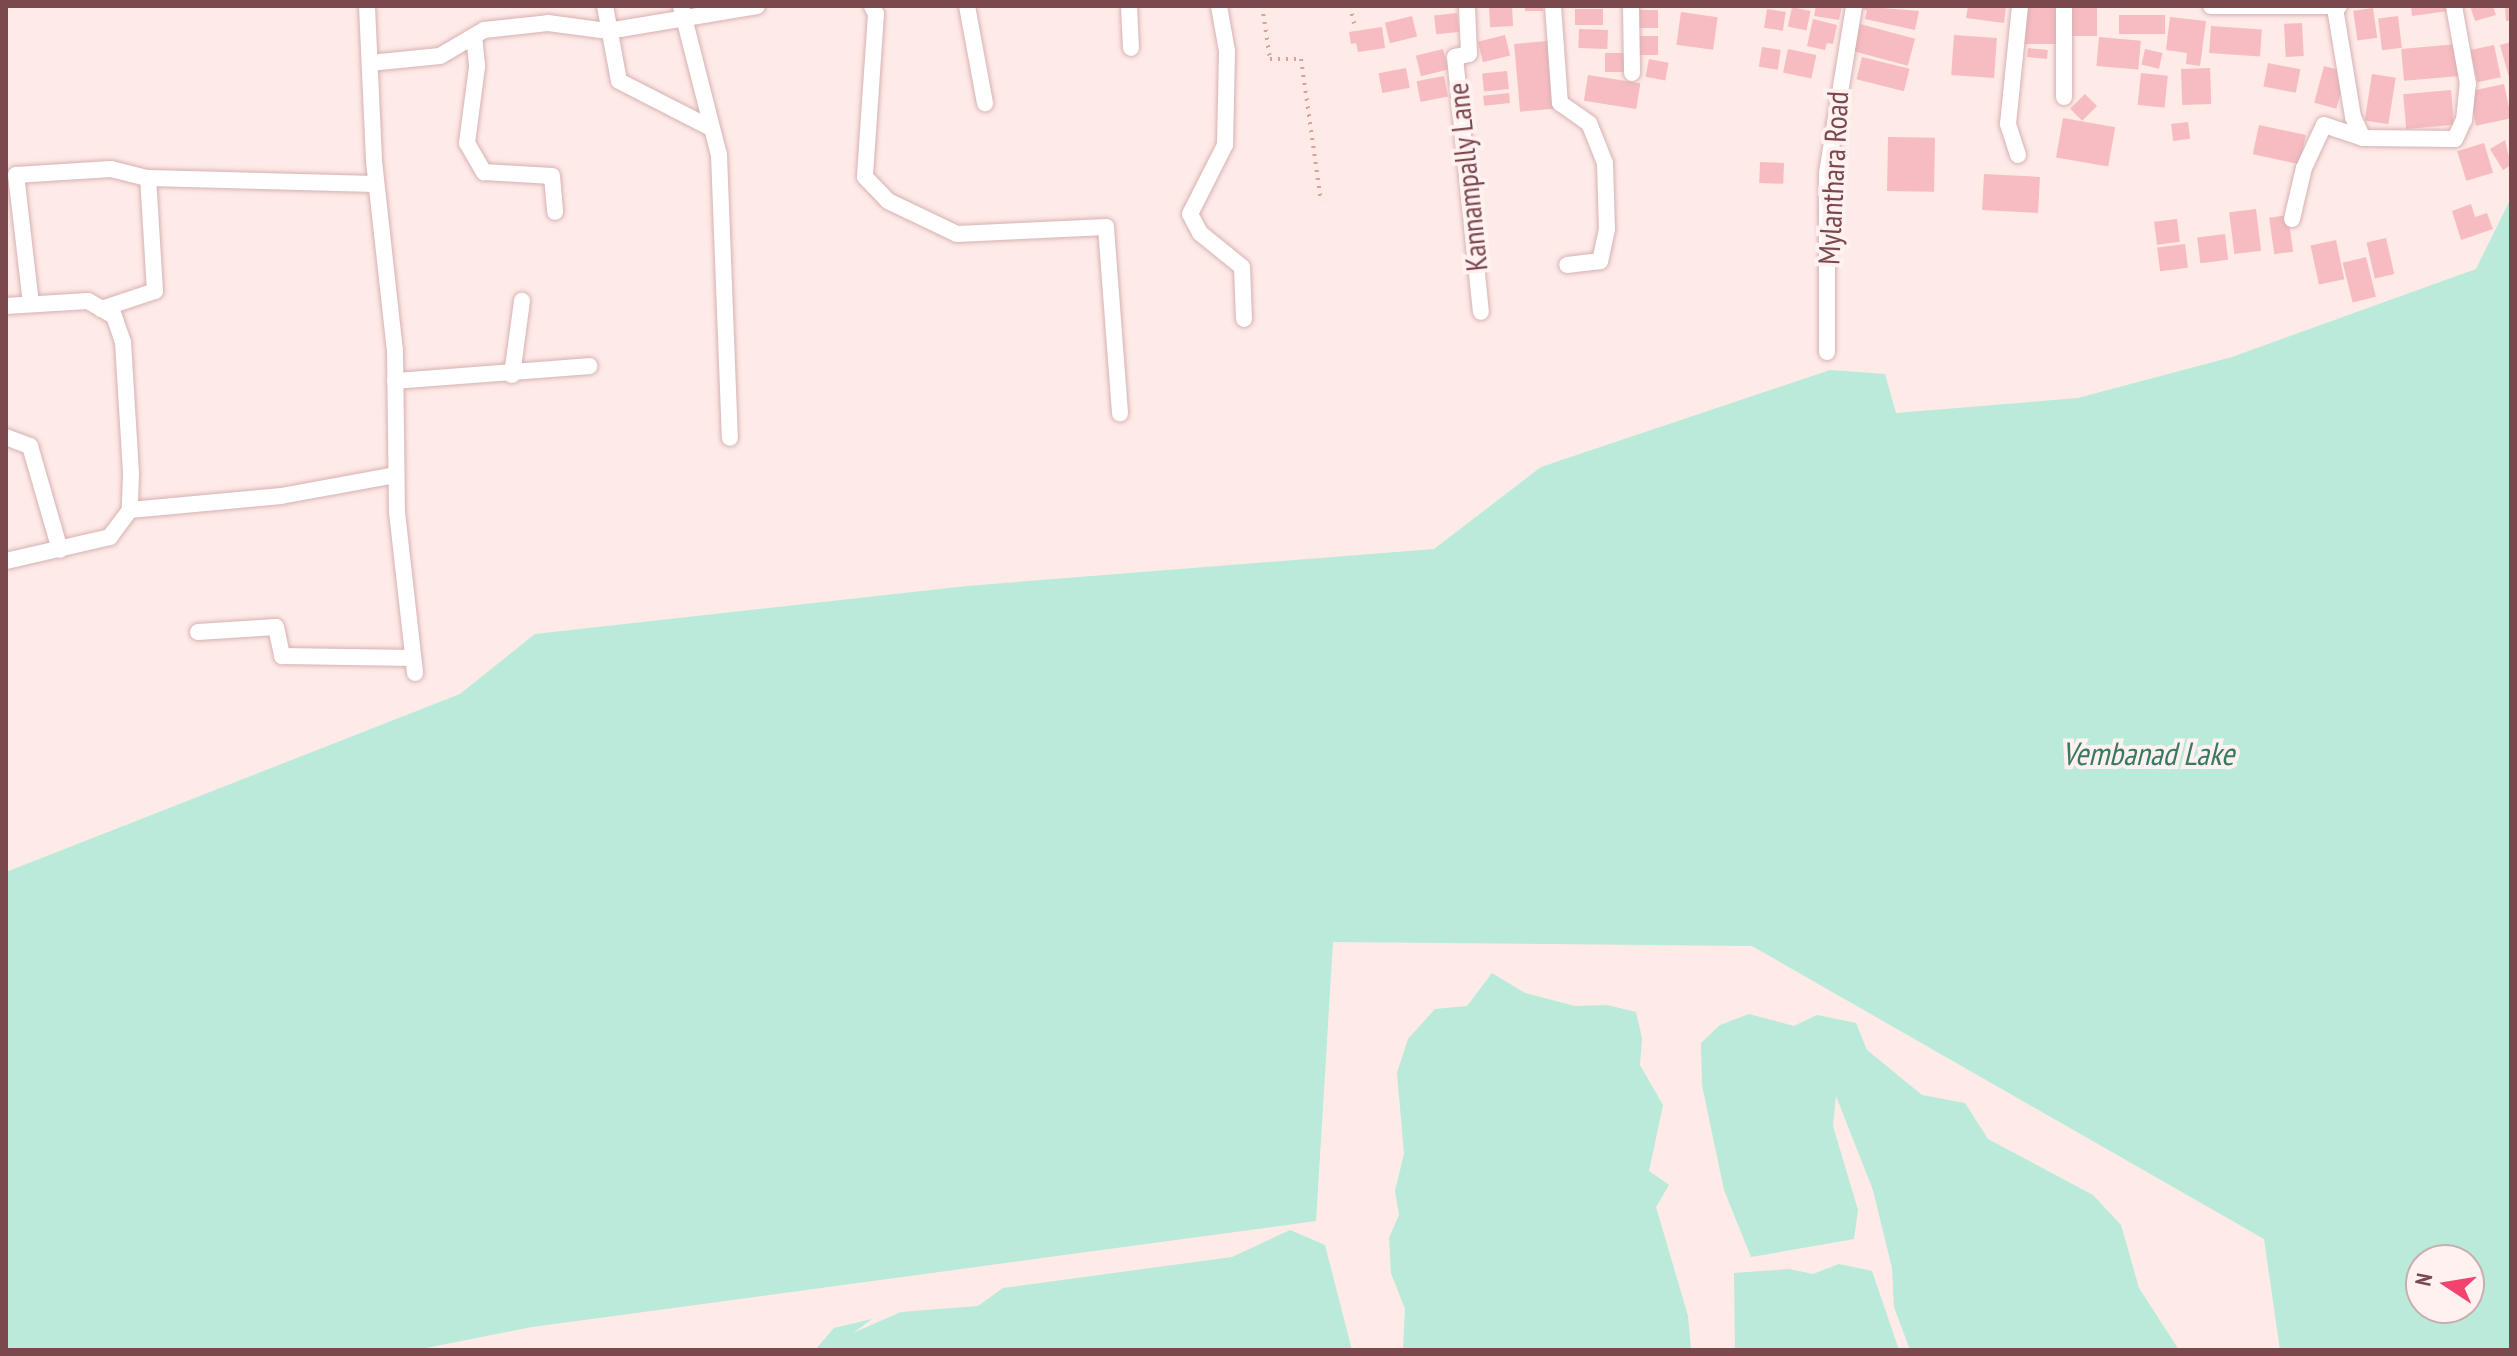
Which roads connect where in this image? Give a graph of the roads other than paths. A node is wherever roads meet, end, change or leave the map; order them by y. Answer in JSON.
{"nodes":[{"id":1,"x":367,"y":6,"type":"edge"},
{"id":2,"x":605,"y":6,"type":"edge"},
{"id":3,"x":757,"y":6,"type":"edge"},
{"id":4,"x":872,"y":6,"type":"edge"},
{"id":5,"x":967,"y":6,"type":"edge"},
{"id":6,"x":1129,"y":6,"type":"edge"},
{"id":7,"x":1219,"y":6,"type":"edge"},
{"id":8,"x":1467,"y":6,"type":"edge"},
{"id":9,"x":1553,"y":6,"type":"edge"},
{"id":10,"x":1631,"y":6,"type":"edge"},
{"id":11,"x":1854,"y":6,"type":"edge"},
{"id":12,"x":2020,"y":6,"type":"edge"},
{"id":13,"x":2064,"y":6,"type":"edge"},
{"id":14,"x":2211,"y":6,"type":"edge"},
{"id":15,"x":2454,"y":6,"type":"edge"},
{"id":16,"x":2337,"y":7,"type":"edge"},
{"id":17,"x":681,"y":13,"type":"edge"},
{"id":18,"x":608,"y":31,"type":"junction"},
{"id":19,"x":474,"y":36,"type":"junction"},
{"id":20,"x":1131,"y":48,"type":"dead end"},
{"id":21,"x":370,"y":63,"type":"junction"},
{"id":22,"x":1632,"y":73,"type":"dead end"},
{"id":23,"x":2064,"y":97,"type":"dead end"},
{"id":24,"x":985,"y":103,"type":"dead end"},
{"id":25,"x":711,"y":128,"type":"junction"},
{"id":26,"x":2363,"y":138,"type":"junction"},
{"id":27,"x":2018,"y":155,"type":"dead end"},
{"id":28,"x":11,"y":175,"type":"edge"},
{"id":29,"x":148,"y":178,"type":"junction"},
{"id":30,"x":376,"y":184,"type":"junction"},
{"id":31,"x":555,"y":212,"type":"dead end"},
{"id":32,"x":2292,"y":219,"type":"dead end"},
{"id":33,"x":1567,"y":265,"type":"dead end"},
{"id":34,"x":522,"y":301,"type":"dead end"},
{"id":35,"x":31,"y":304,"type":"junction"},
{"id":36,"x":6,"y":306,"type":"edge"},
{"id":37,"x":101,"y":309,"type":"junction"},
{"id":38,"x":1481,"y":312,"type":"dead end"},
{"id":39,"x":1244,"y":319,"type":"dead end"},
{"id":40,"x":1827,"y":352,"type":"dead end"},
{"id":41,"x":589,"y":366,"type":"dead end"},
{"id":42,"x":512,"y":375,"type":"junction"},
{"id":43,"x":395,"y":381,"type":"junction"},
{"id":44,"x":1120,"y":413,"type":"dead end"},
{"id":45,"x":6,"y":437,"type":"edge"},
{"id":46,"x":730,"y":438,"type":"dead end"},
{"id":47,"x":395,"y":475,"type":"junction"},
{"id":48,"x":130,"y":510,"type":"junction"},
{"id":49,"x":60,"y":550,"type":"junction"},
{"id":50,"x":6,"y":561,"type":"edge"},
{"id":51,"x":198,"y":632,"type":"dead end"}],
"edges":[{"from":1,"to":21,"type":"street"},
{"from":2,"to":18,"type":"street"},
{"from":3,"to":17,"type":"street"},
{"from":4,"to":44,"type":"street"},
{"from":5,"to":24,"type":"street"},
{"from":6,"to":20,"type":"street"},
{"from":7,"to":39,"type":"street"},
{"from":8,"to":38,"type":"street","name":"Kannampally Lane"},
{"from":9,"to":33,"type":"street"},
{"from":10,"to":22,"type":"street"},
{"from":11,"to":40,"type":"street","name":"Mylanthara Road"},
{"from":12,"to":27,"type":"street"},
{"from":13,"to":23,"type":"street"},
{"from":14,"to":16,"type":"street"},
{"from":15,"to":26,"type":"street"},
{"from":16,"to":26,"type":"street"},
{"from":17,"to":18,"type":"street"},
{"from":17,"to":25,"type":"street"},
{"from":18,"to":19,"type":"street"},
{"from":18,"to":25,"type":"street"},
{"from":19,"to":21,"type":"street"},
{"from":19,"to":31,"type":"street"},
{"from":21,"to":30,"type":"street"},
{"from":25,"to":46,"type":"street"},
{"from":26,"to":32,"type":"street"},
{"from":28,"to":29,"type":"street"},
{"from":28,"to":35,"type":"street"},
{"from":29,"to":30,"type":"street"},
{"from":29,"to":37,"type":"street"},
{"from":30,"to":43,"type":"street"},
{"from":34,"to":42,"type":"street"},
{"from":35,"to":36,"type":"street"},
{"from":35,"to":37,"type":"street"},
{"from":37,"to":48,"type":"street"},
{"from":41,"to":42,"type":"street"},
{"from":42,"to":43,"type":"street"},
{"from":43,"to":47,"type":"street"},
{"from":45,"to":49,"type":"street"},
{"from":47,"to":48,"type":"street"},
{"from":47,"to":51,"type":"street"},
{"from":48,"to":49,"type":"street"},
{"from":49,"to":50,"type":"street"}]}
